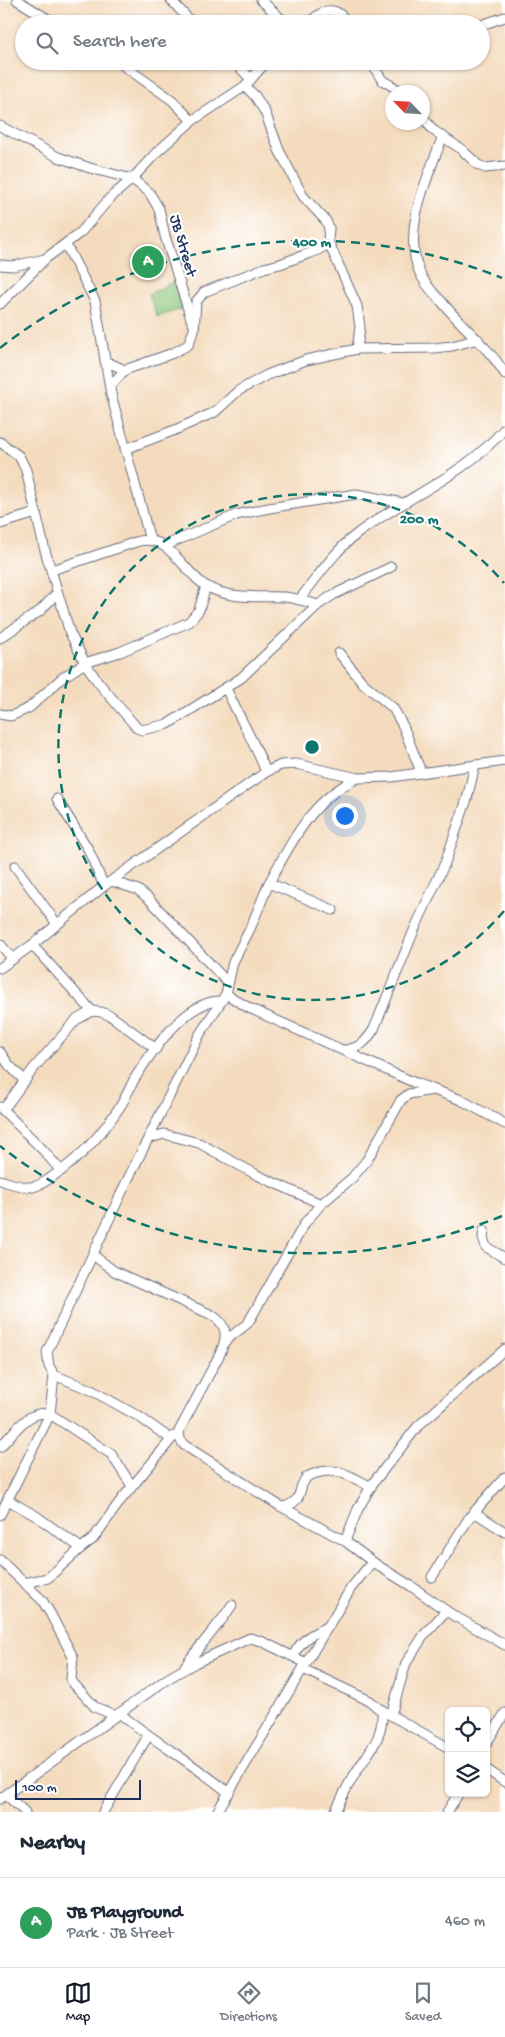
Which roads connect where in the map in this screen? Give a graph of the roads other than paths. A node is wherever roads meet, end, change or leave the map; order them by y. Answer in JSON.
{"nodes":[{"id":1,"x":16,"y":0,"type":"edge"},
{"id":2,"x":171,"y":0,"type":"edge"},
{"id":3,"x":261,"y":0,"type":"edge"},
{"id":4,"x":505,"y":13,"type":"edge"},
{"id":5,"x":41,"y":15,"type":"edge"},
{"id":6,"x":185,"y":15,"type":"edge"},
{"id":7,"x":277,"y":15,"type":"edge"},
{"id":8,"x":317,"y":15,"type":"edge"},
{"id":9,"x":341,"y":15,"type":"edge"},
{"id":10,"x":505,"y":17,"type":"edge"},
{"id":11,"x":490,"y":21,"type":"edge"},
{"id":12,"x":490,"y":22,"type":"edge"},
{"id":13,"x":130,"y":70,"type":"edge"},
{"id":14,"x":243,"y":70,"type":"edge"},
{"id":15,"x":259,"y":70,"type":"edge"},
{"id":16,"x":375,"y":70,"type":"edge"},
{"id":17,"x":251,"y":78,"type":"junction"},
{"id":18,"x":387,"y":85,"type":"edge"},
{"id":19,"x":245,"y":86,"type":"junction"},
{"id":20,"x":192,"y":121,"type":"junction"},
{"id":21,"x":0,"y":126,"type":"edge"},
{"id":22,"x":430,"y":126,"type":"edge"},
{"id":23,"x":442,"y":138,"type":"junction"},
{"id":24,"x":505,"y":166,"type":"edge"},
{"id":25,"x":132,"y":179,"type":"junction"},
{"id":26,"x":328,"y":241,"type":"junction"},
{"id":27,"x":66,"y":245,"type":"junction"},
{"id":28,"x":45,"y":259,"type":"junction"},
{"id":29,"x":0,"y":265,"type":"edge"},
{"id":30,"x":0,"y":304,"type":"edge"},
{"id":31,"x":194,"y":330,"type":"junction"},
{"id":32,"x":478,"y":339,"type":"junction"},
{"id":33,"x":356,"y":348,"type":"junction"},
{"id":34,"x":105,"y":361,"type":"junction"},
{"id":35,"x":125,"y":370,"type":"junction"},
{"id":36,"x":505,"y":374,"type":"edge"},
{"id":37,"x":110,"y":386,"type":"junction"},
{"id":38,"x":505,"y":428,"type":"edge"},
{"id":39,"x":0,"y":442,"type":"edge"},
{"id":40,"x":125,"y":449,"type":"junction"},
{"id":41,"x":403,"y":504,"type":"junction"},
{"id":42,"x":36,"y":513,"type":"junction"},
{"id":43,"x":0,"y":524,"type":"edge"},
{"id":44,"x":150,"y":540,"type":"junction"},
{"id":45,"x":164,"y":546,"type":"junction"},
{"id":46,"x":391,"y":567,"type":"dead end"},
{"id":47,"x":52,"y":570,"type":"junction"},
{"id":48,"x":206,"y":586,"type":"junction"},
{"id":49,"x":57,"y":593,"type":"junction"},
{"id":50,"x":299,"y":600,"type":"junction"},
{"id":51,"x":318,"y":605,"type":"junction"},
{"id":52,"x":0,"y":638,"type":"edge"},
{"id":53,"x":339,"y":653,"type":"dead end"},
{"id":54,"x":85,"y":663,"type":"junction"},
{"id":55,"x":226,"y":688,"type":"junction"},
{"id":56,"x":0,"y":714,"type":"edge"},
{"id":57,"x":505,"y":761,"type":"edge"},
{"id":58,"x":475,"y":765,"type":"junction"},
{"id":59,"x":266,"y":772,"type":"junction"},
{"id":60,"x":421,"y":772,"type":"junction"},
{"id":61,"x":358,"y":778,"type":"junction"},
{"id":62,"x":57,"y":799,"type":"dead end"},
{"id":63,"x":15,"y":866,"type":"dead end"},
{"id":64,"x":269,"y":883,"type":"junction"},
{"id":65,"x":108,"y":884,"type":"junction"},
{"id":66,"x":333,"y":910,"type":"dead end"},
{"id":67,"x":57,"y":924,"type":"junction"},
{"id":68,"x":0,"y":944,"type":"edge"},
{"id":69,"x":32,"y":945,"type":"junction"},
{"id":70,"x":12,"y":959,"type":"junction"},
{"id":71,"x":0,"y":968,"type":"edge"},
{"id":72,"x":228,"y":983,"type":"junction"},
{"id":73,"x":224,"y":998,"type":"junction"},
{"id":74,"x":92,"y":1011,"type":"junction"},
{"id":75,"x":156,"y":1049,"type":"junction"},
{"id":76,"x":345,"y":1050,"type":"junction"},
{"id":77,"x":0,"y":1052,"type":"edge"},
{"id":78,"x":25,"y":1081,"type":"junction"},
{"id":79,"x":433,"y":1090,"type":"junction"},
{"id":80,"x":2,"y":1109,"type":"edge"},
{"id":81,"x":505,"y":1124,"type":"edge"},
{"id":82,"x":150,"y":1138,"type":"junction"},
{"id":83,"x":61,"y":1171,"type":"junction"},
{"id":84,"x":0,"y":1180,"type":"edge"},
{"id":85,"x":321,"y":1204,"type":"junction"},
{"id":86,"x":484,"y":1230,"type":"dead end"},
{"id":87,"x":92,"y":1254,"type":"junction"},
{"id":88,"x":505,"y":1258,"type":"edge"},
{"id":89,"x":225,"y":1341,"type":"junction"},
{"id":90,"x":505,"y":1349,"type":"edge"},
{"id":91,"x":54,"y":1375,"type":"junction"},
{"id":92,"x":50,"y":1414,"type":"junction"},
{"id":93,"x":179,"y":1431,"type":"junction"},
{"id":94,"x":171,"y":1439,"type":"junction"},
{"id":95,"x":0,"y":1447,"type":"edge"},
{"id":96,"x":505,"y":1477,"type":"edge"},
{"id":97,"x":132,"y":1486,"type":"junction"},
{"id":98,"x":371,"y":1487,"type":"junction"},
{"id":99,"x":8,"y":1500,"type":"junction"},
{"id":100,"x":280,"y":1506,"type":"junction"},
{"id":101,"x":474,"y":1512,"type":"junction"},
{"id":102,"x":0,"y":1516,"type":"edge"},
{"id":103,"x":505,"y":1532,"type":"edge"},
{"id":104,"x":345,"y":1541,"type":"junction"},
{"id":105,"x":81,"y":1548,"type":"junction"},
{"id":106,"x":0,"y":1560,"type":"edge"},
{"id":107,"x":372,"y":1562,"type":"junction"},
{"id":108,"x":432,"y":1577,"type":"dead end"},
{"id":109,"x":24,"y":1583,"type":"junction"},
{"id":110,"x":232,"y":1606,"type":"dead end"},
{"id":111,"x":446,"y":1611,"type":"junction"},
{"id":112,"x":329,"y":1626,"type":"junction"},
{"id":113,"x":505,"y":1645,"type":"edge"},
{"id":114,"x":293,"y":1656,"type":"junction"},
{"id":115,"x":304,"y":1666,"type":"junction"},
{"id":116,"x":182,"y":1670,"type":"junction"},
{"id":117,"x":382,"y":1710,"type":"junction"},
{"id":118,"x":505,"y":1713,"type":"edge"},
{"id":119,"x":117,"y":1714,"type":"junction"},
{"id":120,"x":394,"y":1717,"type":"junction"},
{"id":121,"x":381,"y":1730,"type":"junction"},
{"id":122,"x":148,"y":1736,"type":"junction"},
{"id":123,"x":490,"y":1737,"type":"edge"},
{"id":124,"x":445,"y":1746,"type":"edge"},
{"id":125,"x":490,"y":1773,"type":"edge"},
{"id":126,"x":505,"y":1782,"type":"edge"},
{"id":127,"x":229,"y":1793,"type":"junction"},
{"id":128,"x":3,"y":1797,"type":"edge"},
{"id":129,"x":456,"y":1797,"type":"edge"},
{"id":130,"x":26,"y":1812,"type":"edge"},
{"id":131,"x":103,"y":1812,"type":"edge"},
{"id":132,"x":218,"y":1812,"type":"edge"},
{"id":133,"x":335,"y":1812,"type":"edge"},
{"id":134,"x":447,"y":1812,"type":"edge"}],
"edges":[{"from":1,"to":5,"type":"street"},
{"from":2,"to":6,"type":"street"},
{"from":3,"to":7,"type":"street"},
{"from":4,"to":11,"type":"street"},
{"from":8,"to":9,"type":"street"},
{"from":10,"to":12,"type":"street"},
{"from":13,"to":20,"type":"street"},
{"from":14,"to":17,"type":"street"},
{"from":15,"to":17,"type":"street"},
{"from":16,"to":18,"type":"street"},
{"from":17,"to":19,"type":"street"},
{"from":19,"to":20,"type":"street"},
{"from":19,"to":26,"type":"street"},
{"from":20,"to":25,"type":"street"},
{"from":21,"to":25,"type":"street"},
{"from":22,"to":23,"type":"street"},
{"from":23,"to":24,"type":"street"},
{"from":23,"to":32,"type":"street"},
{"from":25,"to":27,"type":"street"},
{"from":25,"to":31,"type":"street","name":"JB Street"},
{"from":26,"to":31,"type":"street"},
{"from":26,"to":33,"type":"street"},
{"from":27,"to":28,"type":"street"},
{"from":27,"to":34,"type":"street"},
{"from":28,"to":29,"type":"street"},
{"from":28,"to":30,"type":"street"},
{"from":31,"to":35,"type":"street"},
{"from":32,"to":33,"type":"street"},
{"from":32,"to":36,"type":"street"},
{"from":33,"to":40,"type":"street"},
{"from":34,"to":35,"type":"street"},
{"from":34,"to":37,"type":"street"},
{"from":35,"to":37,"type":"street"},
{"from":37,"to":40,"type":"street"},
{"from":38,"to":41,"type":"street"},
{"from":39,"to":42,"type":"street"},
{"from":40,"to":44,"type":"street"},
{"from":41,"to":45,"type":"street"},
{"from":41,"to":50,"type":"street"},
{"from":42,"to":43,"type":"street"},
{"from":42,"to":47,"type":"street"},
{"from":44,"to":45,"type":"street"},
{"from":44,"to":47,"type":"street"},
{"from":45,"to":48,"type":"street"},
{"from":46,"to":51,"type":"street"},
{"from":47,"to":49,"type":"street"},
{"from":48,"to":50,"type":"street"},
{"from":48,"to":54,"type":"street"},
{"from":49,"to":52,"type":"street"},
{"from":49,"to":54,"type":"street"},
{"from":50,"to":51,"type":"street"},
{"from":51,"to":55,"type":"street"},
{"from":53,"to":60,"type":"street"},
{"from":54,"to":55,"type":"street"},
{"from":54,"to":56,"type":"street"},
{"from":55,"to":59,"type":"street"},
{"from":57,"to":58,"type":"street"},
{"from":58,"to":60,"type":"street"},
{"from":58,"to":76,"type":"street"},
{"from":59,"to":61,"type":"street"},
{"from":59,"to":65,"type":"street"},
{"from":60,"to":61,"type":"street"},
{"from":61,"to":64,"type":"street"},
{"from":62,"to":65,"type":"street"},
{"from":63,"to":67,"type":"street"},
{"from":64,"to":66,"type":"street"},
{"from":64,"to":72,"type":"street"},
{"from":65,"to":67,"type":"street"},
{"from":65,"to":72,"type":"street"},
{"from":67,"to":69,"type":"street"},
{"from":68,"to":70,"type":"street"},
{"from":69,"to":70,"type":"street"},
{"from":69,"to":74,"type":"street"},
{"from":70,"to":71,"type":"street"},
{"from":72,"to":73,"type":"street"},
{"from":73,"to":75,"type":"street"},
{"from":73,"to":76,"type":"street"},
{"from":73,"to":82,"type":"street"},
{"from":74,"to":75,"type":"street"},
{"from":74,"to":78,"type":"street"},
{"from":75,"to":83,"type":"street"},
{"from":76,"to":79,"type":"street"},
{"from":77,"to":78,"type":"street"},
{"from":78,"to":80,"type":"street"},
{"from":79,"to":81,"type":"street"},
{"from":79,"to":85,"type":"street"},
{"from":80,"to":83,"type":"street"},
{"from":82,"to":85,"type":"street"},
{"from":82,"to":87,"type":"street"},
{"from":83,"to":84,"type":"street"},
{"from":85,"to":89,"type":"street"},
{"from":86,"to":88,"type":"street"},
{"from":87,"to":89,"type":"street"},
{"from":87,"to":91,"type":"street"},
{"from":89,"to":93,"type":"street"},
{"from":90,"to":98,"type":"street"},
{"from":91,"to":92,"type":"street"},
{"from":91,"to":94,"type":"street"},
{"from":92,"to":95,"type":"street"},
{"from":92,"to":97,"type":"street"},
{"from":92,"to":99,"type":"street"},
{"from":93,"to":94,"type":"street"},
{"from":93,"to":100,"type":"street"},
{"from":94,"to":97,"type":"street"},
{"from":96,"to":101,"type":"street"},
{"from":97,"to":105,"type":"street"},
{"from":98,"to":100,"type":"street"},
{"from":98,"to":104,"type":"street"},
{"from":99,"to":102,"type":"street"},
{"from":99,"to":105,"type":"street"},
{"from":100,"to":104,"type":"street"},
{"from":101,"to":103,"type":"street"},
{"from":101,"to":108,"type":"street"},
{"from":104,"to":107,"type":"street"},
{"from":105,"to":109,"type":"street"},
{"from":106,"to":109,"type":"street"},
{"from":107,"to":111,"type":"street"},
{"from":107,"to":112,"type":"street"},
{"from":109,"to":119,"type":"street"},
{"from":110,"to":116,"type":"street"},
{"from":111,"to":113,"type":"street"},
{"from":111,"to":120,"type":"street"},
{"from":112,"to":114,"type":"street"},
{"from":112,"to":115,"type":"street"},
{"from":114,"to":115,"type":"street"},
{"from":114,"to":116,"type":"street"},
{"from":115,"to":117,"type":"street"},
{"from":115,"to":127,"type":"street"},
{"from":116,"to":119,"type":"street"},
{"from":117,"to":120,"type":"street"},
{"from":117,"to":121,"type":"street"},
{"from":118,"to":123,"type":"street"},
{"from":119,"to":122,"type":"street"},
{"from":119,"to":128,"type":"street"},
{"from":120,"to":121,"type":"street"},
{"from":120,"to":124,"type":"street"},
{"from":121,"to":133,"type":"street"},
{"from":122,"to":127,"type":"street"},
{"from":122,"to":131,"type":"street"},
{"from":125,"to":126,"type":"street"},
{"from":127,"to":132,"type":"street"},
{"from":128,"to":130,"type":"street"},
{"from":129,"to":134,"type":"street"}]}
